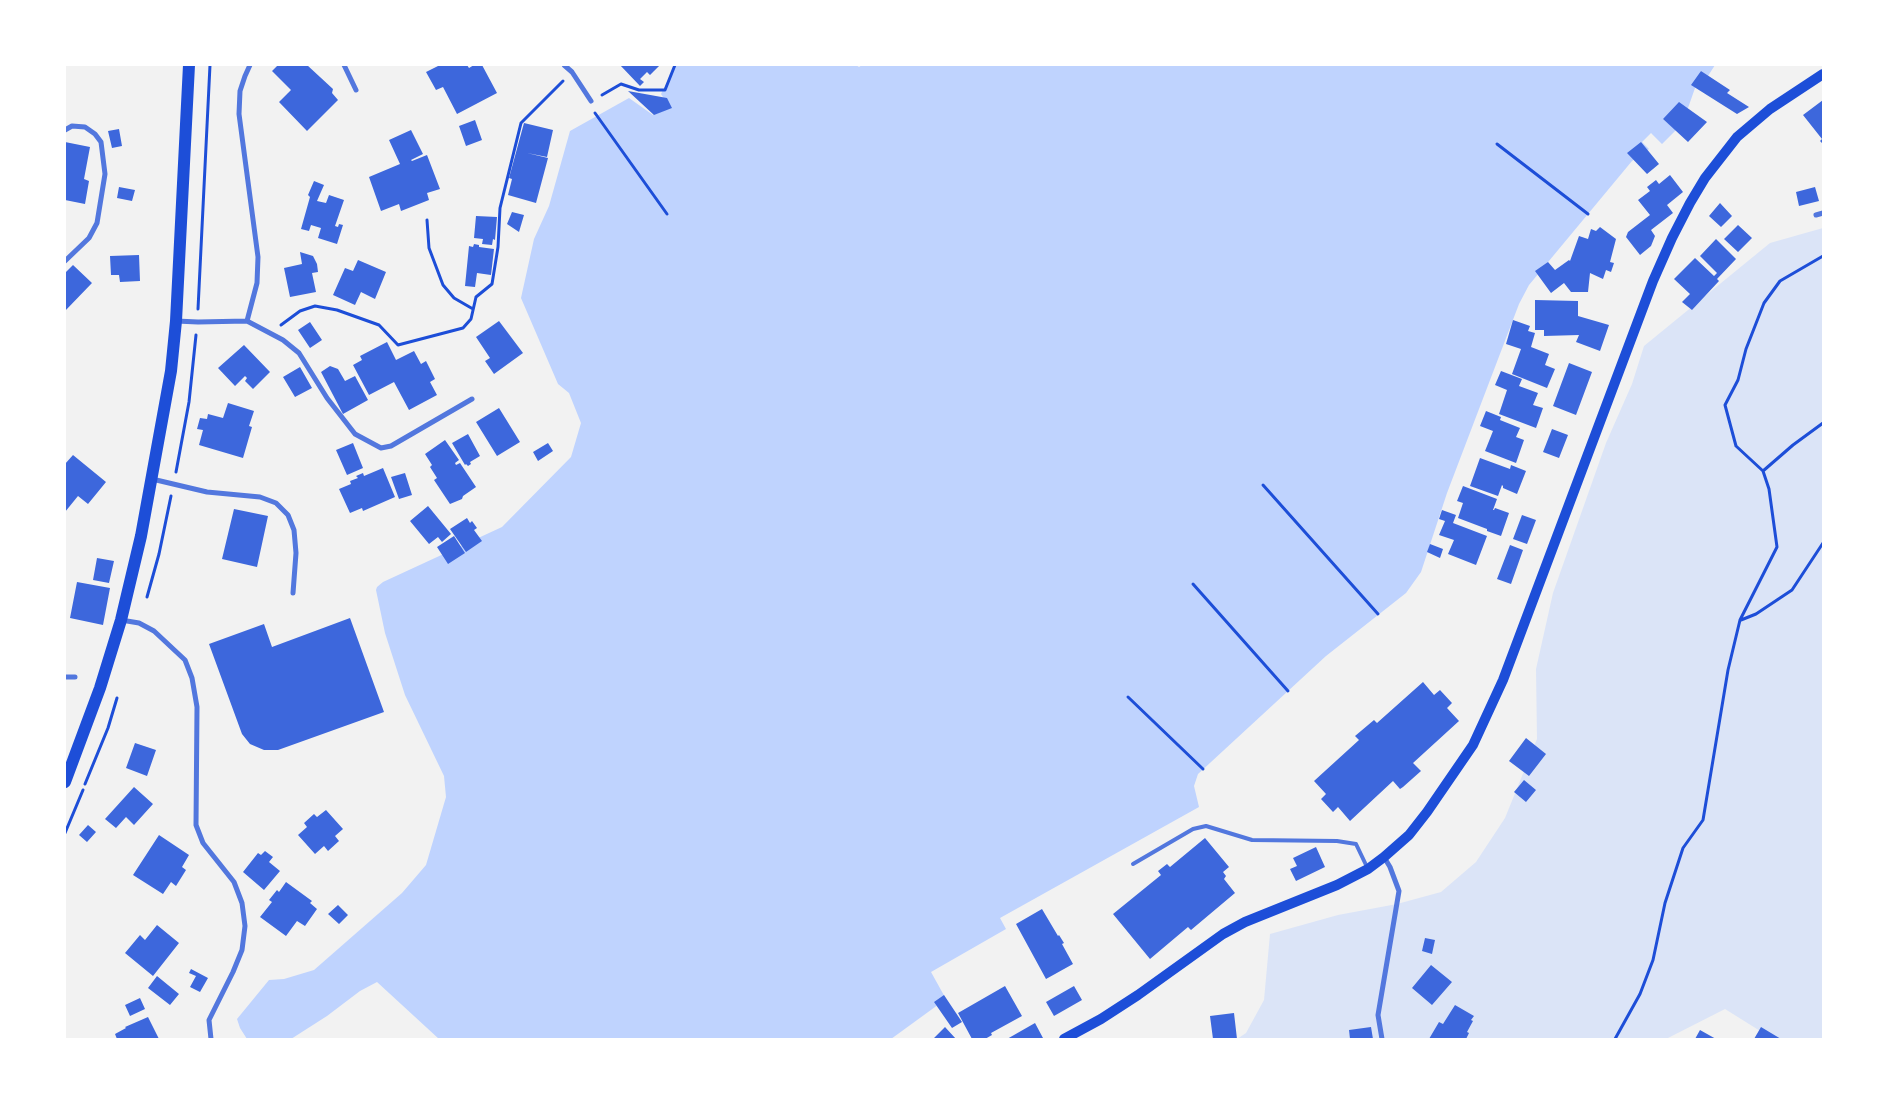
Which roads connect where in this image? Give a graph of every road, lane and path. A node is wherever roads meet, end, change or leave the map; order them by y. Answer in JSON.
{"nodes":[{"id":1,"x":189,"y":65,"type":"edge"},
{"id":2,"x":250,"y":65,"type":"edge"},
{"id":3,"x":344,"y":65,"type":"edge"},
{"id":4,"x":564,"y":65,"type":"edge"},
{"id":5,"x":674,"y":65,"type":"edge"},
{"id":6,"x":572,"y":72,"type":"junction"},
{"id":7,"x":1823,"y":74,"type":"edge"},
{"id":8,"x":356,"y":90,"type":"dead end"},
{"id":9,"x":591,"y":101,"type":"joint"},
{"id":10,"x":595,"y":112,"type":"dead end"},
{"id":11,"x":65,"y":130,"type":"edge"},
{"id":12,"x":1497,"y":144,"type":"dead end"},
{"id":13,"x":1823,"y":213,"type":"edge"},
{"id":14,"x":667,"y":214,"type":"dead end"},
{"id":15,"x":1588,"y":214,"type":"dead end"},
{"id":16,"x":1816,"y":215,"type":"dead end"},
{"id":17,"x":427,"y":220,"type":"dead end"},
{"id":18,"x":1823,"y":256,"type":"edge"},
{"id":19,"x":65,"y":261,"type":"edge"},
{"id":20,"x":473,"y":309,"type":"junction"},
{"id":21,"x":176,"y":320,"type":"junction"},
{"id":22,"x":247,"y":321,"type":"junction"},
{"id":23,"x":273,"y":334,"type":"junction"},
{"id":24,"x":472,"y":398,"type":"dead end"},
{"id":25,"x":1823,"y":423,"type":"edge"},
{"id":26,"x":1763,"y":471,"type":"junction"},
{"id":27,"x":152,"y":479,"type":"junction"},
{"id":28,"x":1263,"y":485,"type":"dead end"},
{"id":29,"x":1823,"y":543,"type":"edge"},
{"id":30,"x":1193,"y":584,"type":"dead end"},
{"id":31,"x":293,"y":593,"type":"dead end"},
{"id":32,"x":1378,"y":614,"type":"dead end"},
{"id":33,"x":121,"y":620,"type":"junction"},
{"id":34,"x":1740,"y":620,"type":"junction"},
{"id":35,"x":65,"y":677,"type":"edge"},
{"id":36,"x":75,"y":677,"type":"dead end"},
{"id":37,"x":1288,"y":691,"type":"dead end"},
{"id":38,"x":1128,"y":697,"type":"dead end"},
{"id":39,"x":1203,"y":769,"type":"dead end"},
{"id":40,"x":65,"y":782,"type":"edge"},
{"id":41,"x":1384,"y":857,"type":"junction"},
{"id":42,"x":1133,"y":864,"type":"dead end"},
{"id":43,"x":1368,"y":869,"type":"junction"},
{"id":44,"x":211,"y":1039,"type":"edge"},
{"id":45,"x":1064,"y":1039,"type":"edge"},
{"id":46,"x":1382,"y":1039,"type":"edge"},
{"id":47,"x":1615,"y":1039,"type":"edge"}],
"edges":[{"from":1,"to":21,"type":"main road"},
{"from":2,"to":22,"type":"street"},
{"from":3,"to":8,"type":"street"},
{"from":4,"to":6,"type":"street"},
{"from":5,"to":9,"type":"path"},
{"from":6,"to":9,"type":"street"},
{"from":6,"to":20,"type":"path"},
{"from":7,"to":41,"type":"main road"},
{"from":10,"to":14,"type":"path"},
{"from":11,"to":19,"type":"street"},
{"from":12,"to":15,"type":"path"},
{"from":13,"to":16,"type":"street"},
{"from":17,"to":20,"type":"path"},
{"from":18,"to":26,"type":"path"},
{"from":20,"to":23,"type":"path"},
{"from":21,"to":22,"type":"street"},
{"from":21,"to":27,"type":"main road"},
{"from":22,"to":23,"type":"street"},
{"from":23,"to":24,"type":"street"},
{"from":25,"to":26,"type":"path"},
{"from":26,"to":34,"type":"path"},
{"from":27,"to":31,"type":"street"},
{"from":27,"to":33,"type":"main road"},
{"from":28,"to":32,"type":"path"},
{"from":29,"to":34,"type":"path"},
{"from":30,"to":37,"type":"path"},
{"from":33,"to":40,"type":"main road"},
{"from":33,"to":44,"type":"street"},
{"from":34,"to":47,"type":"path"},
{"from":35,"to":36,"type":"street"},
{"from":38,"to":39,"type":"path"},
{"from":41,"to":43,"type":"main road"},
{"from":41,"to":46,"type":"street"},
{"from":42,"to":43,"type":"lane"},
{"from":43,"to":45,"type":"main road"}]}
